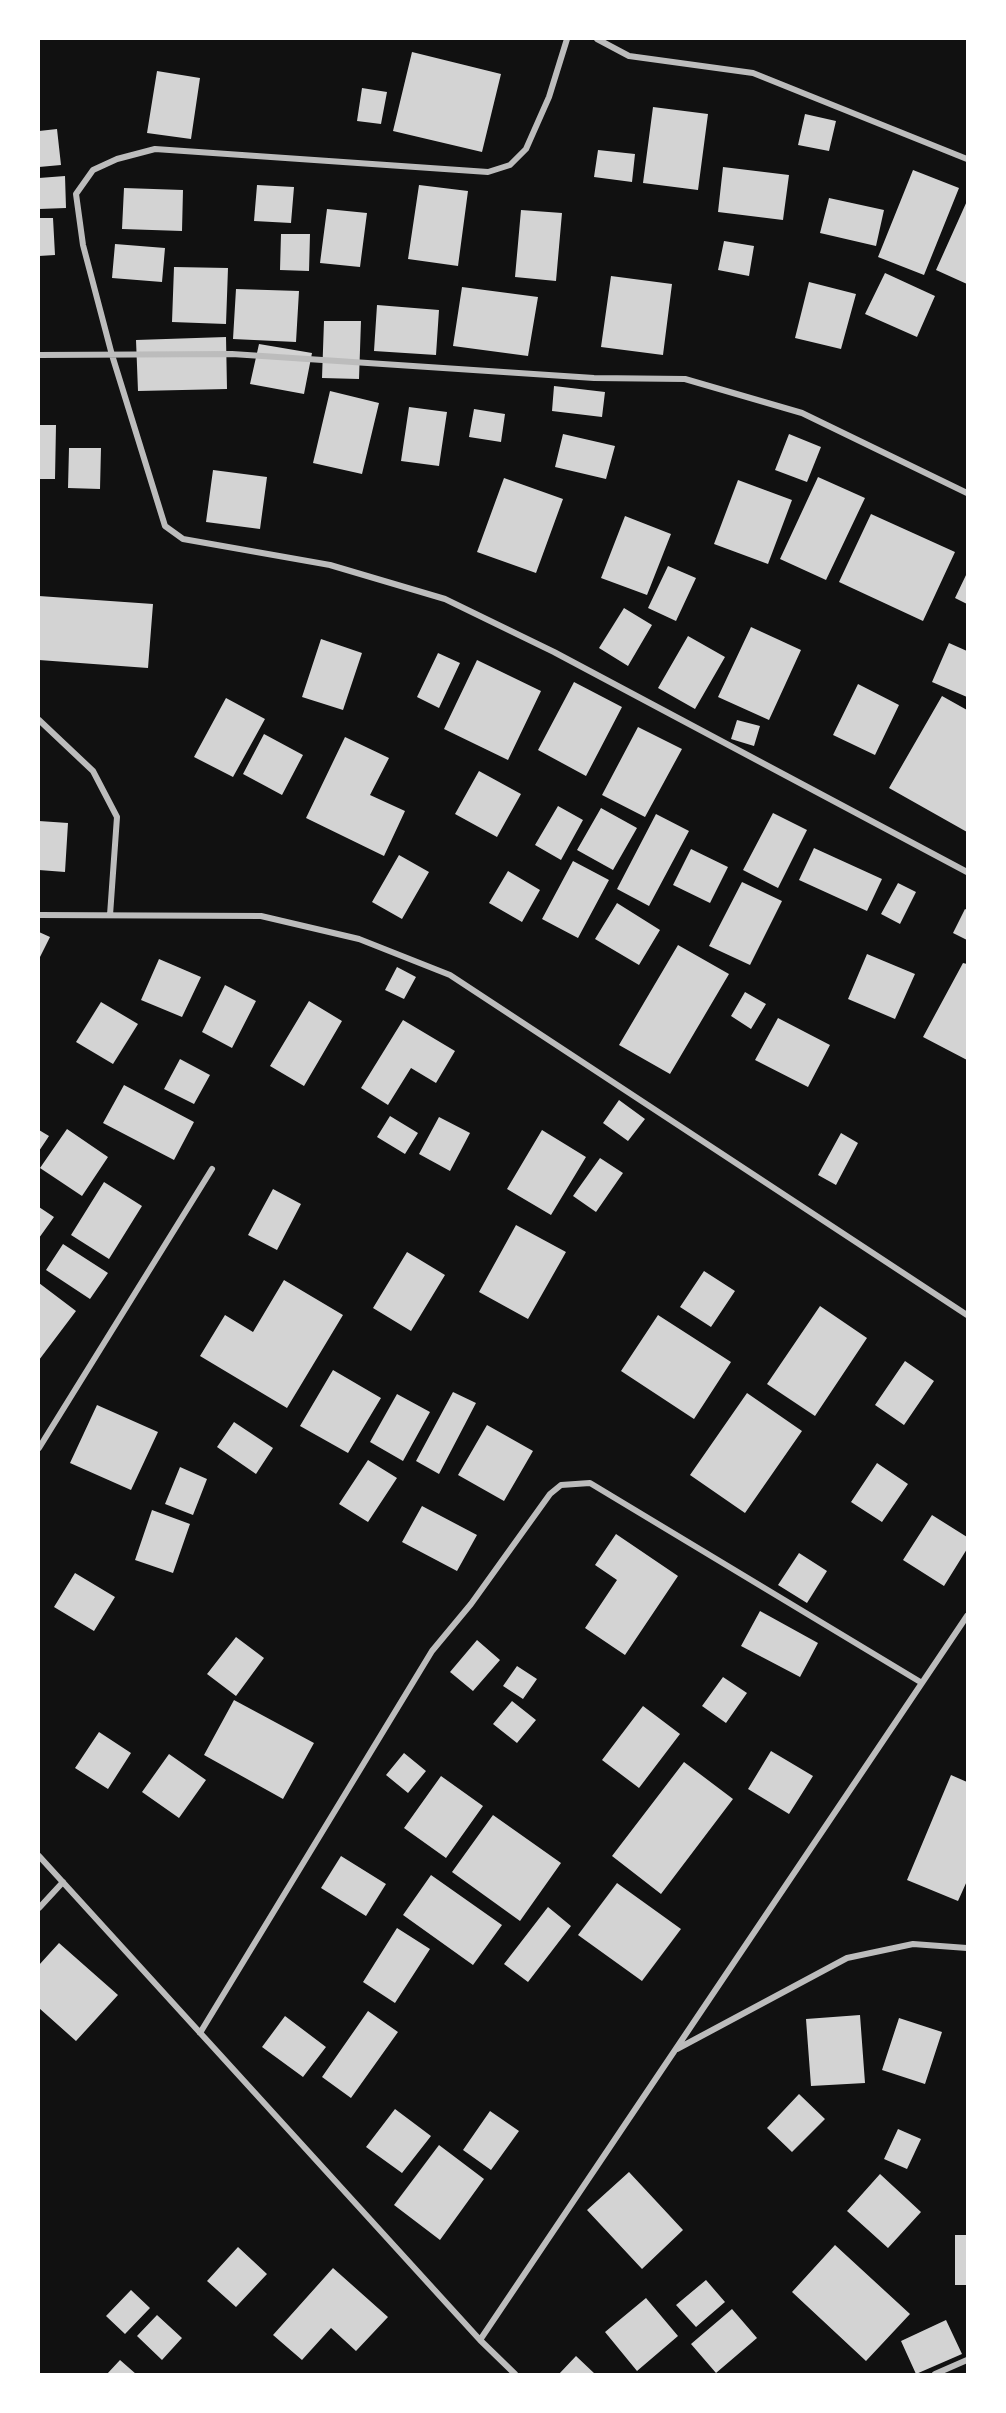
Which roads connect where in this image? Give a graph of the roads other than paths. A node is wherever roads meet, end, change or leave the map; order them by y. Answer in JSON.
{"nodes":[{"id":1,"x":567,"y":39,"type":"edge"},
{"id":2,"x":597,"y":39,"type":"edge"},
{"id":3,"x":967,"y":159,"type":"edge"},
{"id":4,"x":112,"y":354,"type":"junction"},
{"id":5,"x":39,"y":355,"type":"edge"},
{"id":6,"x":967,"y":493,"type":"edge"},
{"id":7,"x":39,"y":720,"type":"edge"},
{"id":8,"x":967,"y":872,"type":"edge"},
{"id":9,"x":39,"y":915,"type":"edge"},
{"id":10,"x":110,"y":915,"type":"junction"},
{"id":11,"x":212,"y":1169,"type":"dead end"},
{"id":12,"x":967,"y":1315,"type":"edge"},
{"id":13,"x":39,"y":1448,"type":"edge"},
{"id":14,"x":967,"y":1616,"type":"edge"},
{"id":15,"x":921,"y":1683,"type":"junction"},
{"id":16,"x":39,"y":1856,"type":"edge"},
{"id":17,"x":63,"y":1882,"type":"junction"},
{"id":18,"x":39,"y":1908,"type":"edge"},
{"id":19,"x":967,"y":1948,"type":"edge"},
{"id":20,"x":200,"y":2033,"type":"junction"},
{"id":21,"x":675,"y":2049,"type":"junction"},
{"id":22,"x":480,"y":2340,"type":"junction"},
{"id":23,"x":967,"y":2360,"type":"edge"},
{"id":24,"x":515,"y":2374,"type":"edge"},
{"id":25,"x":935,"y":2374,"type":"edge"}],
"edges":[{"from":1,"to":4,"type":"street"},
{"from":2,"to":3,"type":"street"},
{"from":4,"to":5,"type":"street"},
{"from":4,"to":6,"type":"street"},
{"from":4,"to":8,"type":"street"},
{"from":7,"to":10,"type":"street"},
{"from":9,"to":10,"type":"street"},
{"from":10,"to":12,"type":"street"},
{"from":11,"to":13,"type":"street"},
{"from":14,"to":15,"type":"street"},
{"from":15,"to":20,"type":"street"},
{"from":15,"to":21,"type":"street"},
{"from":16,"to":17,"type":"street"},
{"from":17,"to":18,"type":"street"},
{"from":17,"to":20,"type":"street"},
{"from":19,"to":21,"type":"street"},
{"from":20,"to":22,"type":"street"},
{"from":21,"to":22,"type":"street"},
{"from":22,"to":24,"type":"street"},
{"from":23,"to":25,"type":"street"}]}
